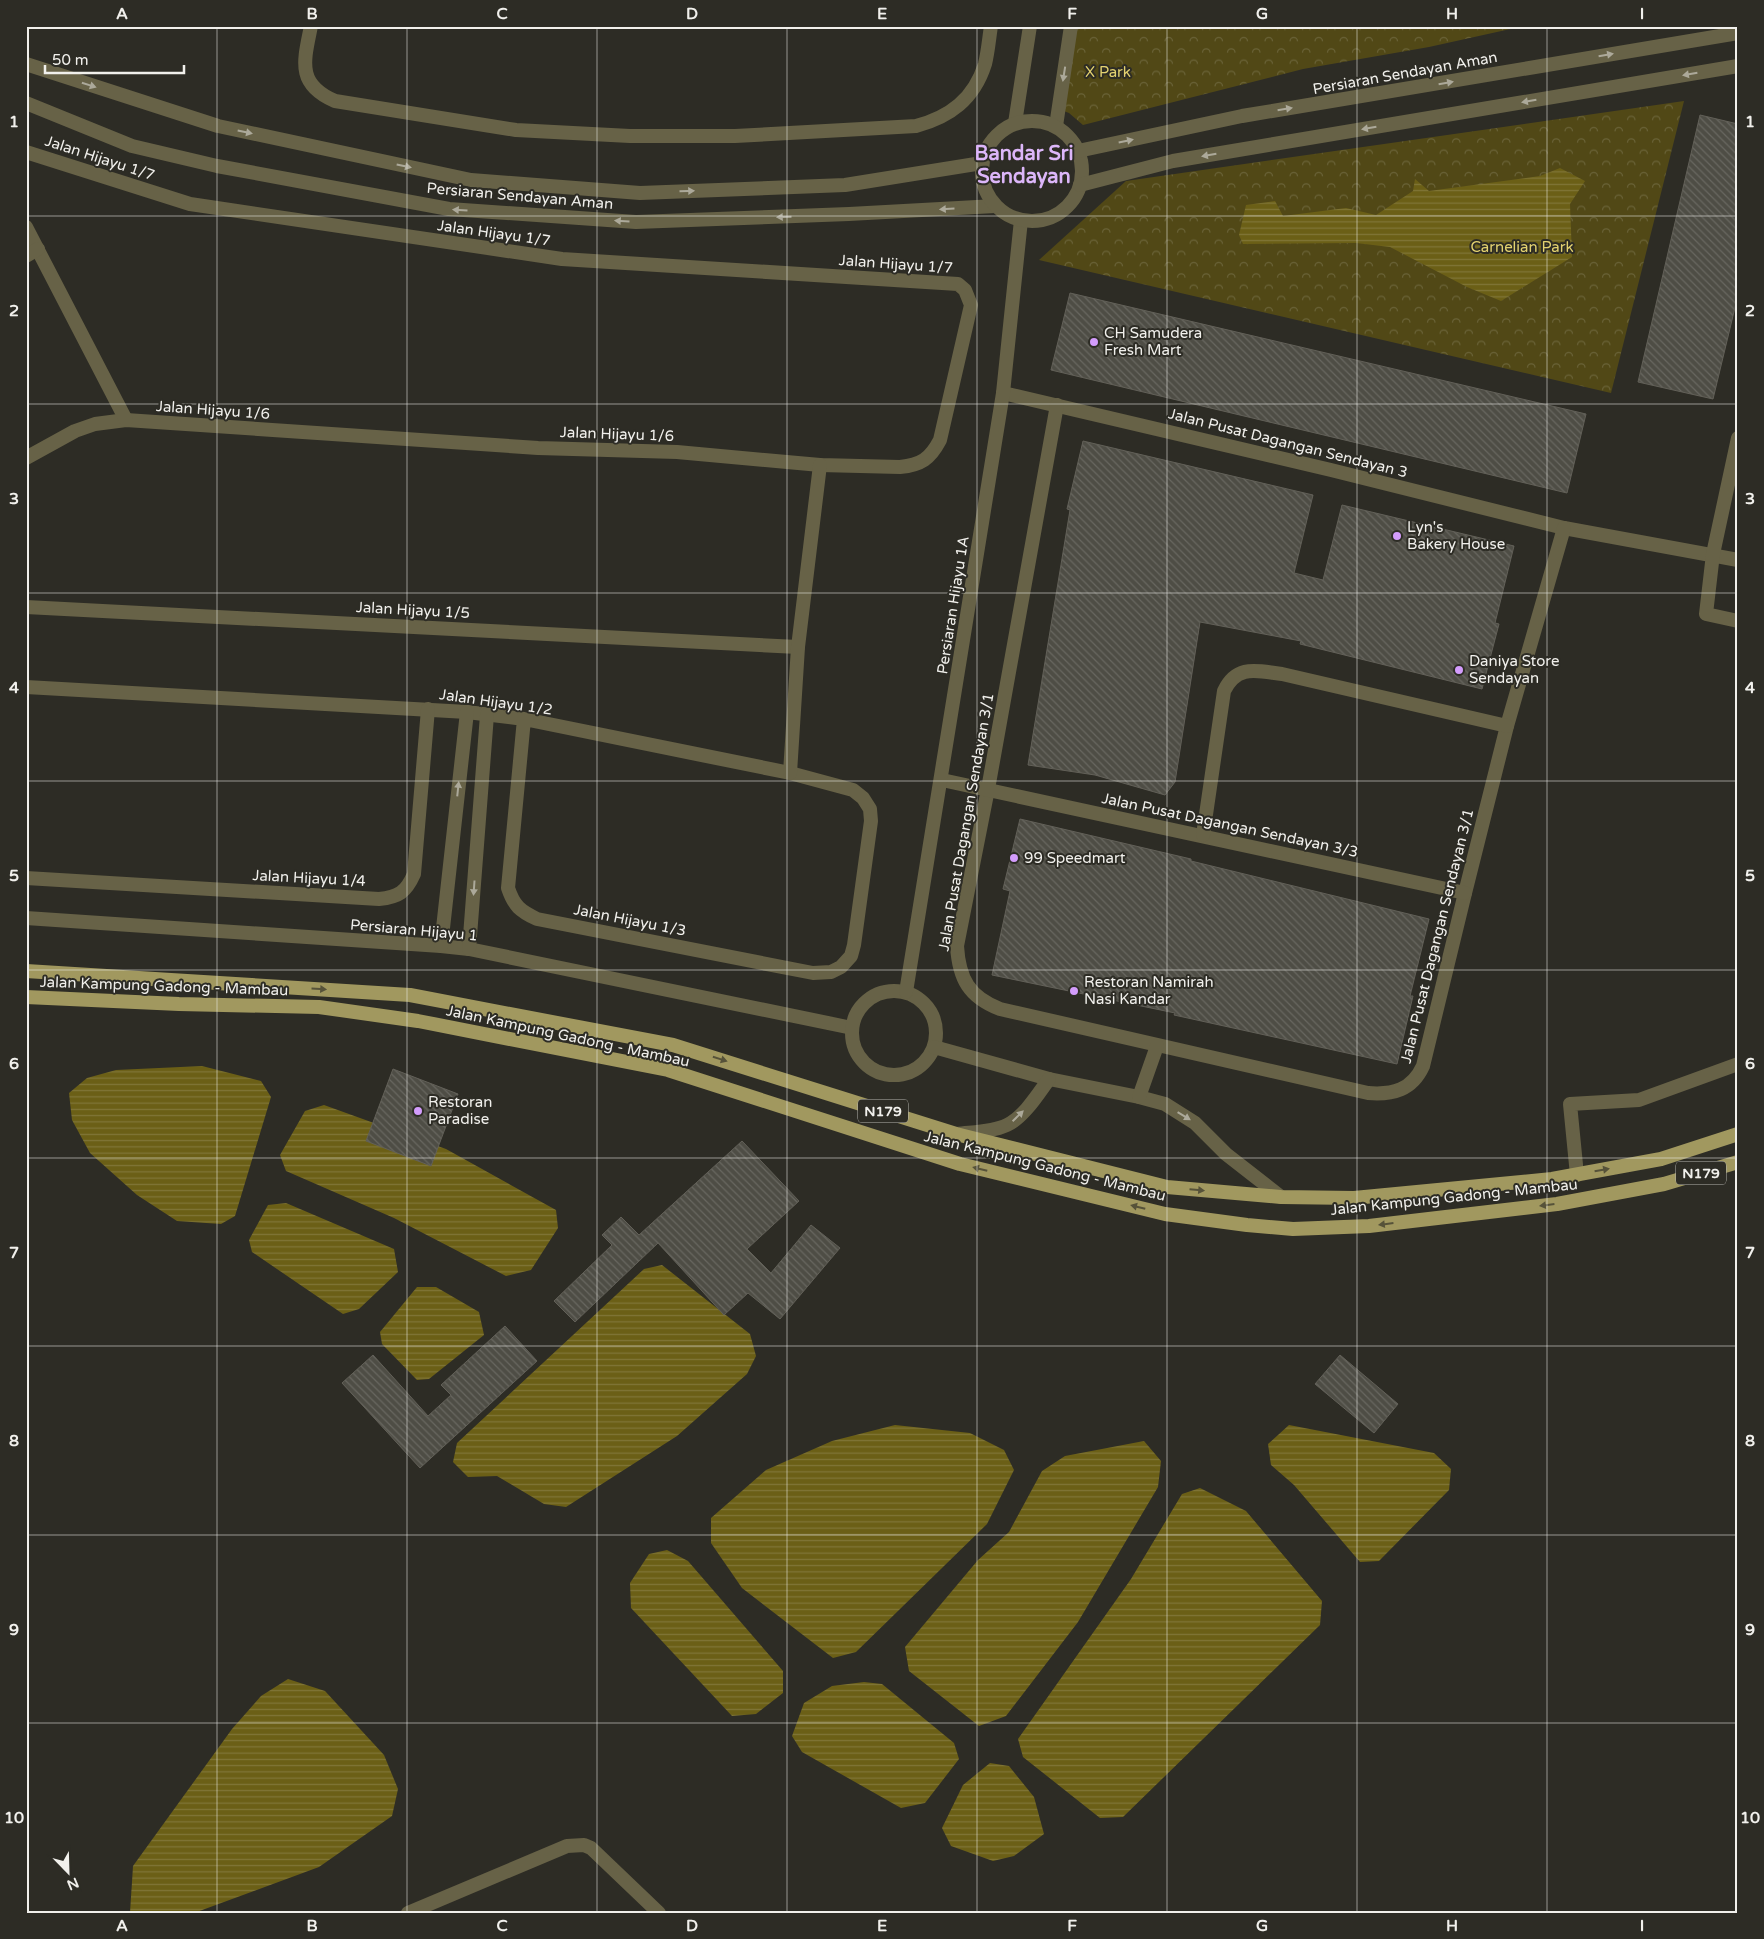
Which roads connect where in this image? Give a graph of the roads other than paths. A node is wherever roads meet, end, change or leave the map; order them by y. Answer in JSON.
{"nodes":[{"id":1,"x":311,"y":26,"type":"edge"},
{"id":2,"x":991,"y":26,"type":"edge"},
{"id":3,"x":1030,"y":26,"type":"edge"},
{"id":4,"x":1071,"y":26,"type":"edge"},
{"id":5,"x":1738,"y":33,"type":"edge"},
{"id":6,"x":26,"y":64,"type":"edge"},
{"id":7,"x":1738,"y":66,"type":"edge"},
{"id":8,"x":26,"y":103,"type":"edge"},
{"id":9,"x":1014,"y":123,"type":"junction"},
{"id":10,"x":1056,"y":126,"type":"junction"},
{"id":11,"x":1078,"y":151,"type":"junction"},
{"id":12,"x":26,"y":152,"type":"edge"},
{"id":13,"x":982,"y":163,"type":"junction"},
{"id":14,"x":1080,"y":185,"type":"junction"},
{"id":15,"x":995,"y":206,"type":"junction"},
{"id":16,"x":1021,"y":220,"type":"junction"},
{"id":17,"x":26,"y":227,"type":"edge"},
{"id":18,"x":32,"y":252,"type":"edge"},
{"id":19,"x":965,"y":290,"type":"joint"},
{"id":20,"x":1003,"y":393,"type":"junction"},
{"id":21,"x":1057,"y":405,"type":"junction"},
{"id":22,"x":126,"y":420,"type":"junction"},
{"id":23,"x":1738,"y":438,"type":"edge"},
{"id":24,"x":26,"y":458,"type":"edge"},
{"id":25,"x":820,"y":465,"type":"junction"},
{"id":26,"x":1564,"y":528,"type":"junction"},
{"id":27,"x":1713,"y":554,"type":"junction"},
{"id":28,"x":1738,"y":560,"type":"edge"},
{"id":29,"x":26,"y":607,"type":"edge"},
{"id":30,"x":1738,"y":621,"type":"edge"},
{"id":31,"x":798,"y":647,"type":"junction"},
{"id":32,"x":26,"y":687,"type":"edge"},
{"id":33,"x":428,"y":709,"type":"junction"},
{"id":34,"x":467,"y":712,"type":"junction"},
{"id":35,"x":487,"y":715,"type":"junction"},
{"id":36,"x":524,"y":719,"type":"junction"},
{"id":37,"x":1507,"y":726,"type":"junction"},
{"id":38,"x":790,"y":773,"type":"junction"},
{"id":39,"x":942,"y":780,"type":"junction"},
{"id":40,"x":988,"y":789,"type":"junction"},
{"id":41,"x":1202,"y":835,"type":"junction"},
{"id":42,"x":26,"y":878,"type":"edge"},
{"id":43,"x":864,"y":885,"type":"joint"},
{"id":44,"x":1465,"y":893,"type":"junction"},
{"id":45,"x":26,"y":918,"type":"edge"},
{"id":46,"x":441,"y":946,"type":"junction"},
{"id":47,"x":469,"y":949,"type":"junction"},
{"id":48,"x":26,"y":971,"type":"edge"},
{"id":49,"x":906,"y":992,"type":"junction"},
{"id":50,"x":26,"y":998,"type":"edge"},
{"id":51,"x":852,"y":1028,"type":"junction"},
{"id":52,"x":1157,"y":1046,"type":"junction"},
{"id":53,"x":934,"y":1047,"type":"junction"},
{"id":54,"x":1738,"y":1064,"type":"edge"},
{"id":55,"x":1049,"y":1079,"type":"junction"},
{"id":56,"x":1139,"y":1097,"type":"junction"},
{"id":57,"x":956,"y":1134,"type":"junction"},
{"id":58,"x":1738,"y":1134,"type":"edge"},
{"id":59,"x":1738,"y":1162,"type":"edge"},
{"id":60,"x":1576,"y":1175,"type":"junction"},
{"id":61,"x":1281,"y":1197,"type":"junction"},
{"id":62,"x":408,"y":1913,"type":"edge"},
{"id":63,"x":659,"y":1913,"type":"edge"}],
"edges":[{"from":1,"to":2,"type":"street"},
{"from":3,"to":9,"type":"street"},
{"from":4,"to":10,"type":"street","one_way":true},
{"from":11,"to":5,"type":"street","name":"Persiaran Sendayan Aman","one_way":true},
{"from":6,"to":13,"type":"street","name":"Persiaran Sendayan Aman","one_way":true},
{"from":7,"to":14,"type":"street","one_way":true},
{"from":15,"to":8,"type":"street","name":"Persiaran Sendayan Aman","one_way":true},
{"from":9,"to":10,"type":"street"},
{"from":9,"to":13,"type":"street"},
{"from":10,"to":11,"type":"street"},
{"from":11,"to":14,"type":"street"},
{"from":12,"to":19,"type":"street","name":"Jalan Hijayu 1/7"},
{"from":13,"to":15,"type":"street"},
{"from":14,"to":16,"type":"street"},
{"from":15,"to":16,"type":"street"},
{"from":16,"to":20,"type":"street","name":"Persiaran Hijayu 1A"},
{"from":17,"to":18,"type":"street"},
{"from":18,"to":22,"type":"street"},
{"from":19,"to":25,"type":"street","name":"Jalan Hijayu 1/6"},
{"from":20,"to":21,"type":"street","name":"Jalan Pusat Dagangan Sendayan 3"},
{"from":20,"to":39,"type":"street","name":"Persiaran Hijayu 1A"},
{"from":21,"to":26,"type":"street","name":"Jalan Pusat Dagangan Sendayan 3"},
{"from":21,"to":40,"type":"street","name":"Jalan Pusat Dagangan Sendayan 3/1"},
{"from":22,"to":24,"type":"street","name":"Jalan Hijayu 1/6"},
{"from":22,"to":25,"type":"street","name":"Jalan Hijayu 1/6"},
{"from":23,"to":27,"type":"street"},
{"from":25,"to":31,"type":"street"},
{"from":26,"to":27,"type":"street","name":"Jalan Pusat Dagangan Sendayan 3"},
{"from":26,"to":37,"type":"street","name":"Jalan Pusat Dagangan Sendayan 3/1"},
{"from":27,"to":28,"type":"street","name":"Jalan Pusat Dagangan Sendayan 3"},
{"from":27,"to":30,"type":"street"},
{"from":29,"to":31,"type":"street","name":"Jalan Hijayu 1/5"},
{"from":31,"to":38,"type":"street"},
{"from":32,"to":33,"type":"street","name":"Jalan Hijayu 1/2"},
{"from":33,"to":34,"type":"street","name":"Jalan Hijayu 1/2"},
{"from":33,"to":42,"type":"street","name":"Jalan Hijayu 1/4"},
{"from":34,"to":35,"type":"street","name":"Jalan Hijayu 1/2"},
{"from":46,"to":34,"type":"street","one_way":true},
{"from":35,"to":36,"type":"street","name":"Jalan Hijayu 1/2"},
{"from":35,"to":47,"type":"street","one_way":true},
{"from":36,"to":38,"type":"street","name":"Jalan Hijayu 1/2"},
{"from":36,"to":43,"type":"street","name":"Jalan Hijayu 1/3"},
{"from":37,"to":41,"type":"street"},
{"from":37,"to":44,"type":"street","name":"Jalan Pusat Dagangan Sendayan 3/1"},
{"from":38,"to":43,"type":"street","name":"Jalan Hijayu 1/2"},
{"from":39,"to":40,"type":"street","name":"Jalan Pusat Dagangan Sendayan 3/3"},
{"from":39,"to":49,"type":"street","name":"Persiaran Hijayu 1A"},
{"from":40,"to":41,"type":"street","name":"Jalan Pusat Dagangan Sendayan 3/3"},
{"from":40,"to":52,"type":"street","name":"Jalan Pusat Dagangan Sendayan 3/1"},
{"from":41,"to":44,"type":"street","name":"Jalan Pusat Dagangan Sendayan 3/3"},
{"from":44,"to":52,"type":"street","name":"Jalan Pusat Dagangan Sendayan 3/1"},
{"from":45,"to":46,"type":"street","name":"Persiaran Hijayu 1"},
{"from":46,"to":47,"type":"street","name":"Persiaran Hijayu 1"},
{"from":47,"to":51,"type":"street","name":"Persiaran Hijayu 1"},
{"from":48,"to":57,"type":"main road","name":"Jalan Kampung Gadong - Mambau","number":"N179","one_way":true},
{"from":49,"to":51,"type":"street"},
{"from":49,"to":53,"type":"street"},
{"from":59,"to":50,"type":"main road","name":"Jalan Kampung Gadong - Mambau","number":"N179","one_way":true},
{"from":51,"to":53,"type":"street"},
{"from":52,"to":56,"type":"street"},
{"from":53,"to":55,"type":"street"},
{"from":54,"to":60,"type":"street"},
{"from":55,"to":56,"type":"street"},
{"from":57,"to":55,"type":"street","one_way":true},
{"from":56,"to":61,"type":"street","one_way":true},
{"from":57,"to":61,"type":"main road","name":"Jalan Kampung Gadong - Mambau","number":"N179","one_way":true},
{"from":60,"to":58,"type":"main road","name":"Jalan Kampung Gadong - Mambau","number":"N179","one_way":true},
{"from":60,"to":61,"type":"main road","name":"Jalan Kampung Gadong - Mambau","number":"N179"},
{"from":62,"to":63,"type":"street"}]}
